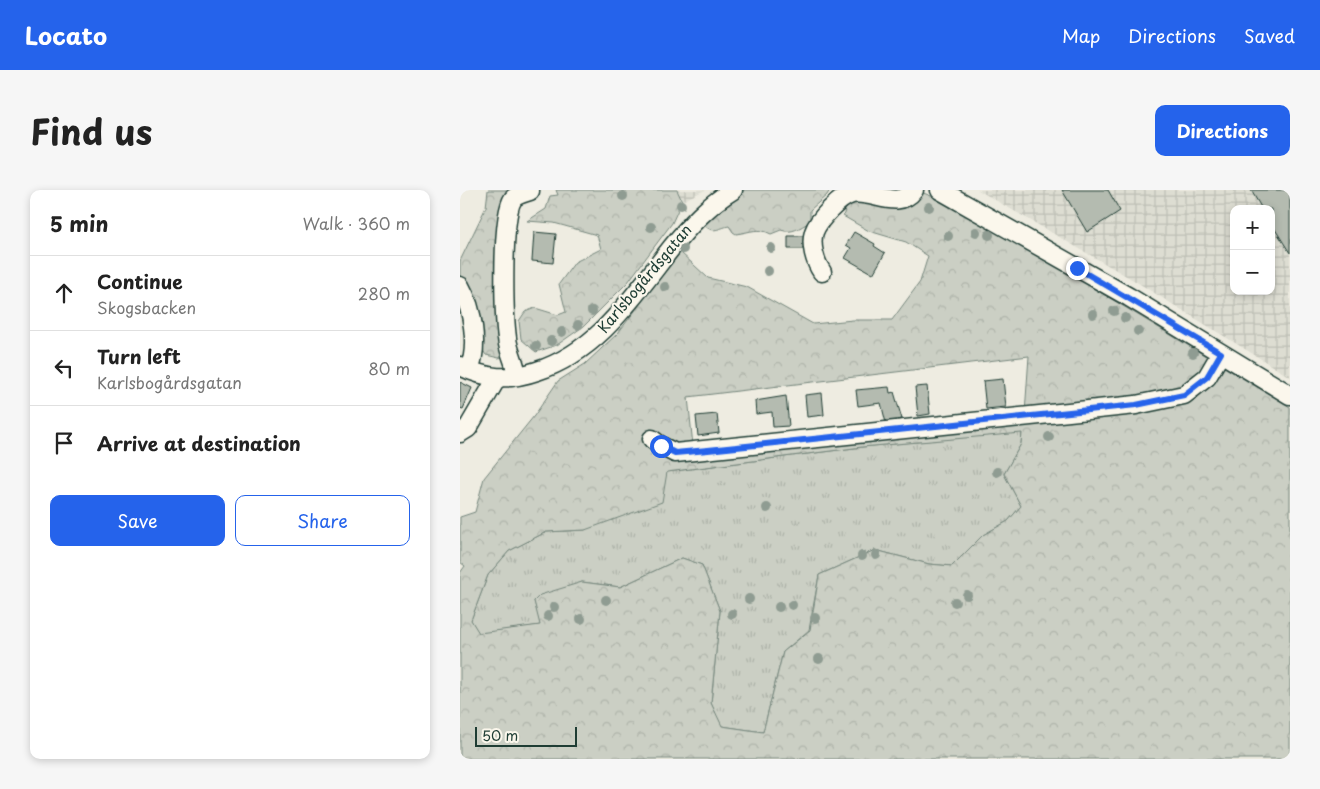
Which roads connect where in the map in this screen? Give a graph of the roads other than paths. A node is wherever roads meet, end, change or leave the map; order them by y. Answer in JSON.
{"nodes":[{"id":1,"x":530,"y":190,"type":"edge"},
{"id":2,"x":733,"y":190,"type":"edge"},
{"id":3,"x":914,"y":190,"type":"edge"},
{"id":4,"x":940,"y":190,"type":"edge"},
{"id":5,"x":822,"y":272,"type":"dead end"},
{"id":6,"x":460,"y":286,"type":"edge"},
{"id":7,"x":1221,"y":353,"type":"junction"},
{"id":8,"x":464,"y":368,"type":"edge"},
{"id":9,"x":517,"y":376,"type":"junction"},
{"id":10,"x":497,"y":378,"type":"junction"},
{"id":11,"x":1290,"y":395,"type":"edge"},
{"id":12,"x":460,"y":433,"type":"edge"},
{"id":13,"x":652,"y":439,"type":"dead end"}],
"edges":[{"from":1,"to":9,"type":"street"},
{"from":2,"to":9,"type":"street","name":"Karlsbogårdsgatan"},
{"from":3,"to":5,"type":"street"},
{"from":4,"to":7,"type":"street"},
{"from":6,"to":8,"type":"street"},
{"from":7,"to":11,"type":"street"},
{"from":7,"to":13,"type":"street"},
{"from":8,"to":10,"type":"street","name":"Karlsbogårdsgatan"},
{"from":9,"to":10,"type":"street","name":"Karlsbogårdsgatan"},
{"from":10,"to":12,"type":"street"}]}
